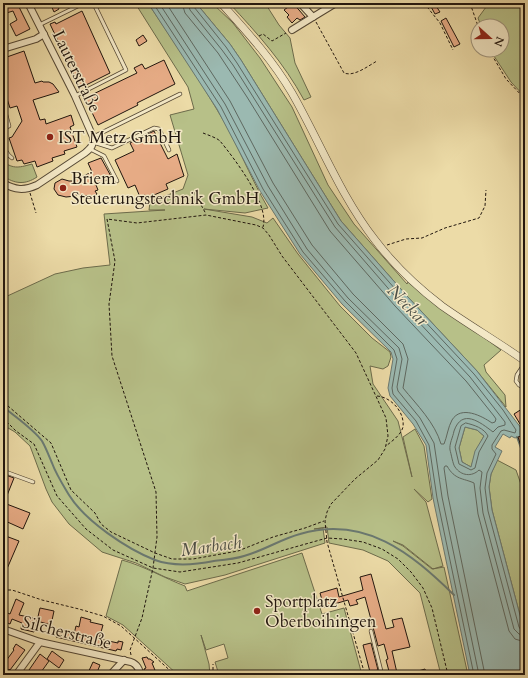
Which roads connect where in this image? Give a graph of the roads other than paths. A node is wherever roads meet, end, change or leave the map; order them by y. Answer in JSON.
{"nodes":[{"id":1,"x":28,"y":3,"type":"edge"},
{"id":2,"x":221,"y":3,"type":"edge"},
{"id":3,"x":300,"y":3,"type":"edge"},
{"id":4,"x":336,"y":3,"type":"edge"},
{"id":5,"x":313,"y":17,"type":"junction"},
{"id":6,"x":39,"y":25,"type":"junction"},
{"id":7,"x":292,"y":30,"type":"road end"},
{"id":8,"x":44,"y":34,"type":"junction"},
{"id":9,"x":3,"y":49,"type":"edge"},
{"id":10,"x":180,"y":94,"type":"dead end"},
{"id":11,"x":75,"y":96,"type":"junction"},
{"id":12,"x":6,"y":115,"type":"dead end"},
{"id":13,"x":3,"y":128,"type":"edge"},
{"id":14,"x":93,"y":139,"type":"junction"},
{"id":15,"x":3,"y":142,"type":"edge"},
{"id":16,"x":90,"y":149,"type":"junction"},
{"id":17,"x":168,"y":150,"type":"dead end"},
{"id":18,"x":12,"y":158,"type":"dead end"},
{"id":19,"x":117,"y":181,"type":"dead end"},
{"id":20,"x":3,"y":183,"type":"edge"},
{"id":21,"x":525,"y":362,"type":"edge"},
{"id":22,"x":525,"y":389,"type":"edge"},
{"id":23,"x":3,"y":471,"type":"edge"},
{"id":24,"x":33,"y":482,"type":"dead end"},
{"id":25,"x":3,"y":629,"type":"edge"},
{"id":26,"x":371,"y":631,"type":"dead end"},
{"id":27,"x":40,"y":642,"type":"junction"},
{"id":28,"x":124,"y":660,"type":"junction"},
{"id":29,"x":16,"y":675,"type":"edge"},
{"id":30,"x":110,"y":675,"type":"edge"},
{"id":31,"x":141,"y":675,"type":"edge"},
{"id":32,"x":382,"y":675,"type":"edge"}],
"edges":[{"from":1,"to":6,"type":"street","name":"Lauterstraße"},
{"from":2,"to":21,"type":"street"},
{"from":3,"to":5,"type":"street"},
{"from":4,"to":5,"type":"street"},
{"from":5,"to":7,"type":"street"},
{"from":6,"to":8,"type":"street","name":"Lauterstraße"},
{"from":6,"to":11,"type":"lane"},
{"from":8,"to":9,"type":"street"},
{"from":8,"to":11,"type":"street","name":"Lauterstraße"},
{"from":10,"to":14,"type":"lane"},
{"from":11,"to":14,"type":"street","name":"Lauterstraße"},
{"from":12,"to":13,"type":"lane"},
{"from":14,"to":16,"type":"street"},
{"from":14,"to":17,"type":"lane"},
{"from":15,"to":18,"type":"lane"},
{"from":16,"to":19,"type":"lane"},
{"from":16,"to":20,"type":"street"},
{"from":21,"to":22,"type":"lane"},
{"from":23,"to":24,"type":"lane"},
{"from":25,"to":27,"type":"street","name":"Silcherstraße"},
{"from":26,"to":32,"type":"lane"},
{"from":27,"to":28,"type":"street","name":"Silcherstraße"},
{"from":27,"to":29,"type":"street"},
{"from":28,"to":30,"type":"street"},
{"from":28,"to":31,"type":"street","name":"Silcherstraße"}]}
